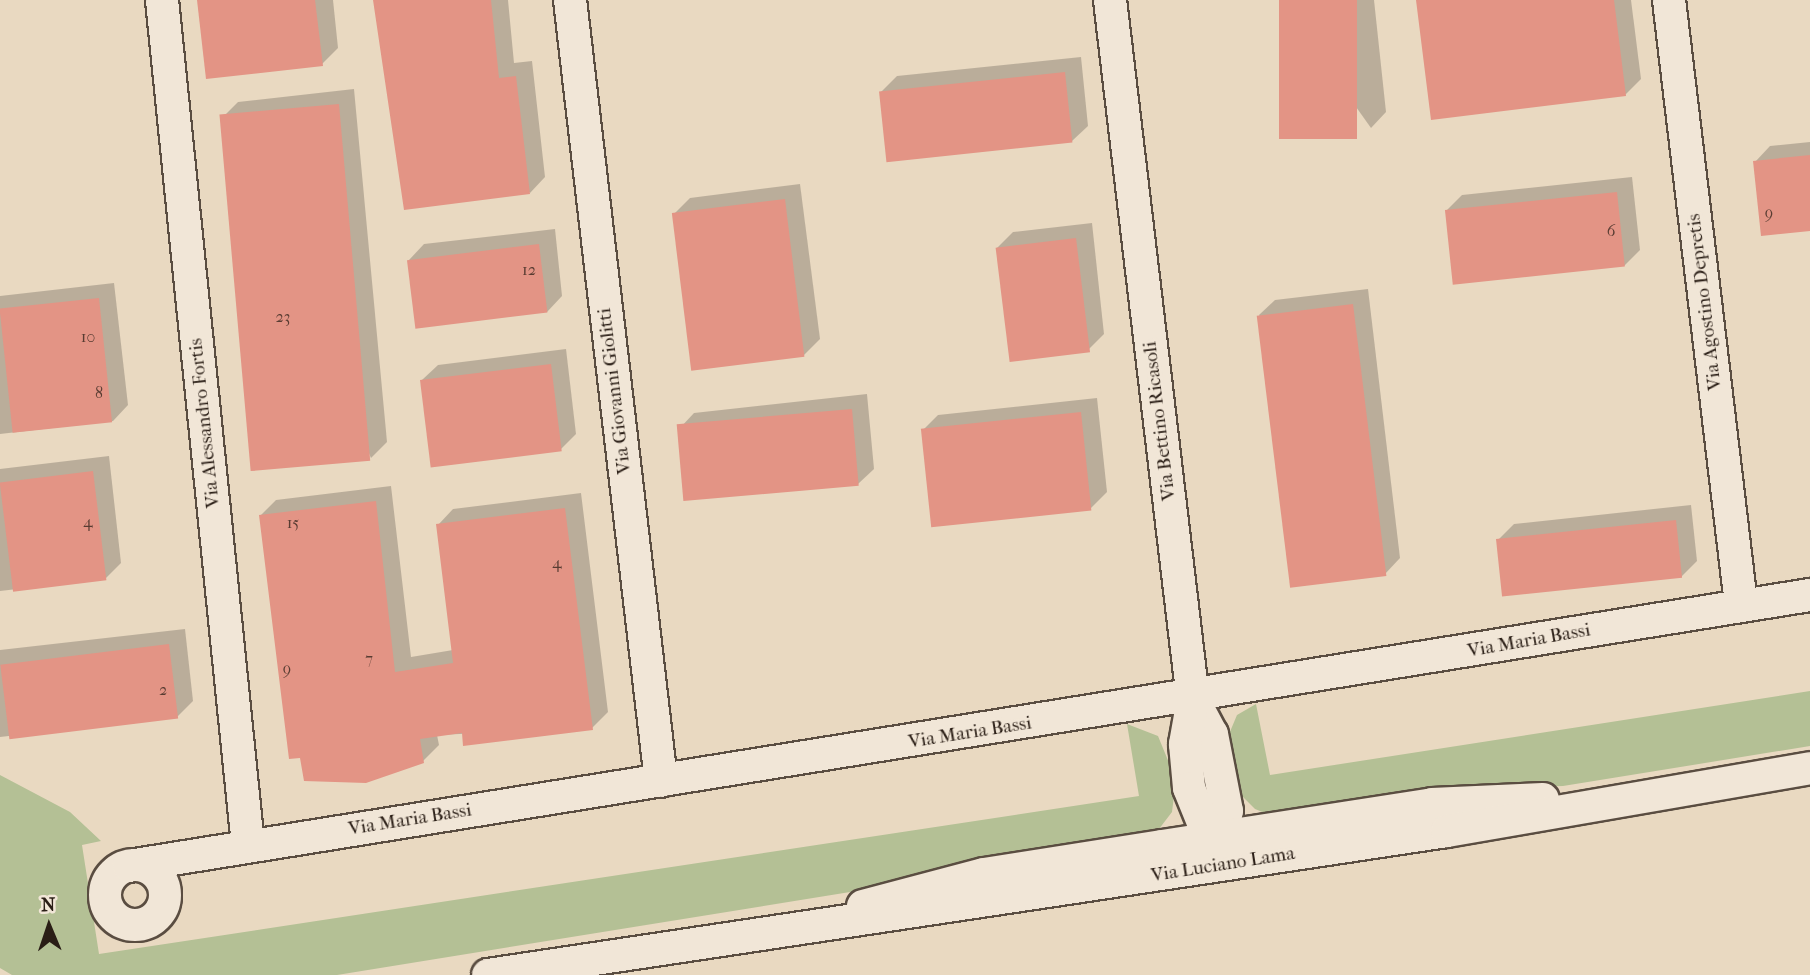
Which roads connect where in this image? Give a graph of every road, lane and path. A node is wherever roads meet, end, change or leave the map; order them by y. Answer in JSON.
{"nodes":[{"id":1,"x":162,"y":0,"type":"edge"},
{"id":2,"x":570,"y":0,"type":"edge"},
{"id":3,"x":1110,"y":0,"type":"edge"},
{"id":4,"x":1669,"y":0,"type":"edge"},
{"id":5,"x":1810,"y":596,"type":"edge"},
{"id":6,"x":1741,"y":604,"type":"junction"},
{"id":7,"x":1194,"y":699,"type":"junction"},
{"id":8,"x":1810,"y":768,"type":"edge"},
{"id":9,"x":661,"y":781,"type":"junction"},
{"id":10,"x":1224,"y":783,"type":"junction"},
{"id":11,"x":1189,"y":788,"type":"junction"},
{"id":12,"x":1625,"y":797,"type":"junction"},
{"id":13,"x":1270,"y":830,"type":"junction"},
{"id":14,"x":1447,"y":831,"type":"junction"},
{"id":15,"x":1221,"y":837,"type":"junction"},
{"id":16,"x":248,"y":845,"type":"junction"},
{"id":17,"x":1162,"y":846,"type":"junction"},
{"id":18,"x":129,"y":866,"type":"dead end"},
{"id":19,"x":1000,"y":900,"type":"junction"},
{"id":20,"x":818,"y":921,"type":"junction"},
{"id":21,"x":488,"y":975,"type":"edge"}],
"edges":[{"from":1,"to":16,"type":"street","name":"Via Alessandro Fortis"},
{"from":2,"to":9,"type":"street","name":"Via Giovanni Giolitti"},
{"from":3,"to":7,"type":"street","name":"Via Bettino Ricasoli"},
{"from":4,"to":6,"type":"street","name":"Via Agostino Depretis"},
{"from":5,"to":6,"type":"street","name":"Via Maria Bassi"},
{"from":6,"to":7,"type":"street","name":"Via Maria Bassi"},
{"from":7,"to":9,"type":"street","name":"Via Maria Bassi"},
{"from":7,"to":10,"type":"street","name":"Via Bettino Ricasoli"},
{"from":7,"to":11,"type":"street"},
{"from":8,"to":12,"type":"street","name":"Via Luciano Lama"},
{"from":9,"to":16,"type":"street","name":"Via Maria Bassi"},
{"from":10,"to":13,"type":"street"},
{"from":10,"to":15,"type":"street","name":"Via Bettino Ricasoli"},
{"from":11,"to":15,"type":"street"},
{"from":11,"to":17,"type":"street"},
{"from":12,"to":13,"type":"street","name":"Via Luciano Lama"},
{"from":12,"to":14,"type":"street","name":"Via Luciano Lama"},
{"from":13,"to":15,"type":"street","name":"Via Luciano Lama"},
{"from":14,"to":15,"type":"street","name":"Via Luciano Lama"},
{"from":14,"to":19,"type":"street","name":"Via Luciano Lama"},
{"from":15,"to":17,"type":"street","name":"Via Luciano Lama"},
{"from":15,"to":19,"type":"street","name":"Via Luciano Lama"},
{"from":16,"to":18,"type":"street","name":"Via Maria Bassi"},
{"from":17,"to":20,"type":"street","name":"Via Luciano Lama"},
{"from":19,"to":20,"type":"street","name":"Via Luciano Lama"},
{"from":20,"to":21,"type":"street","name":"Via Luciano Lama"}]}
